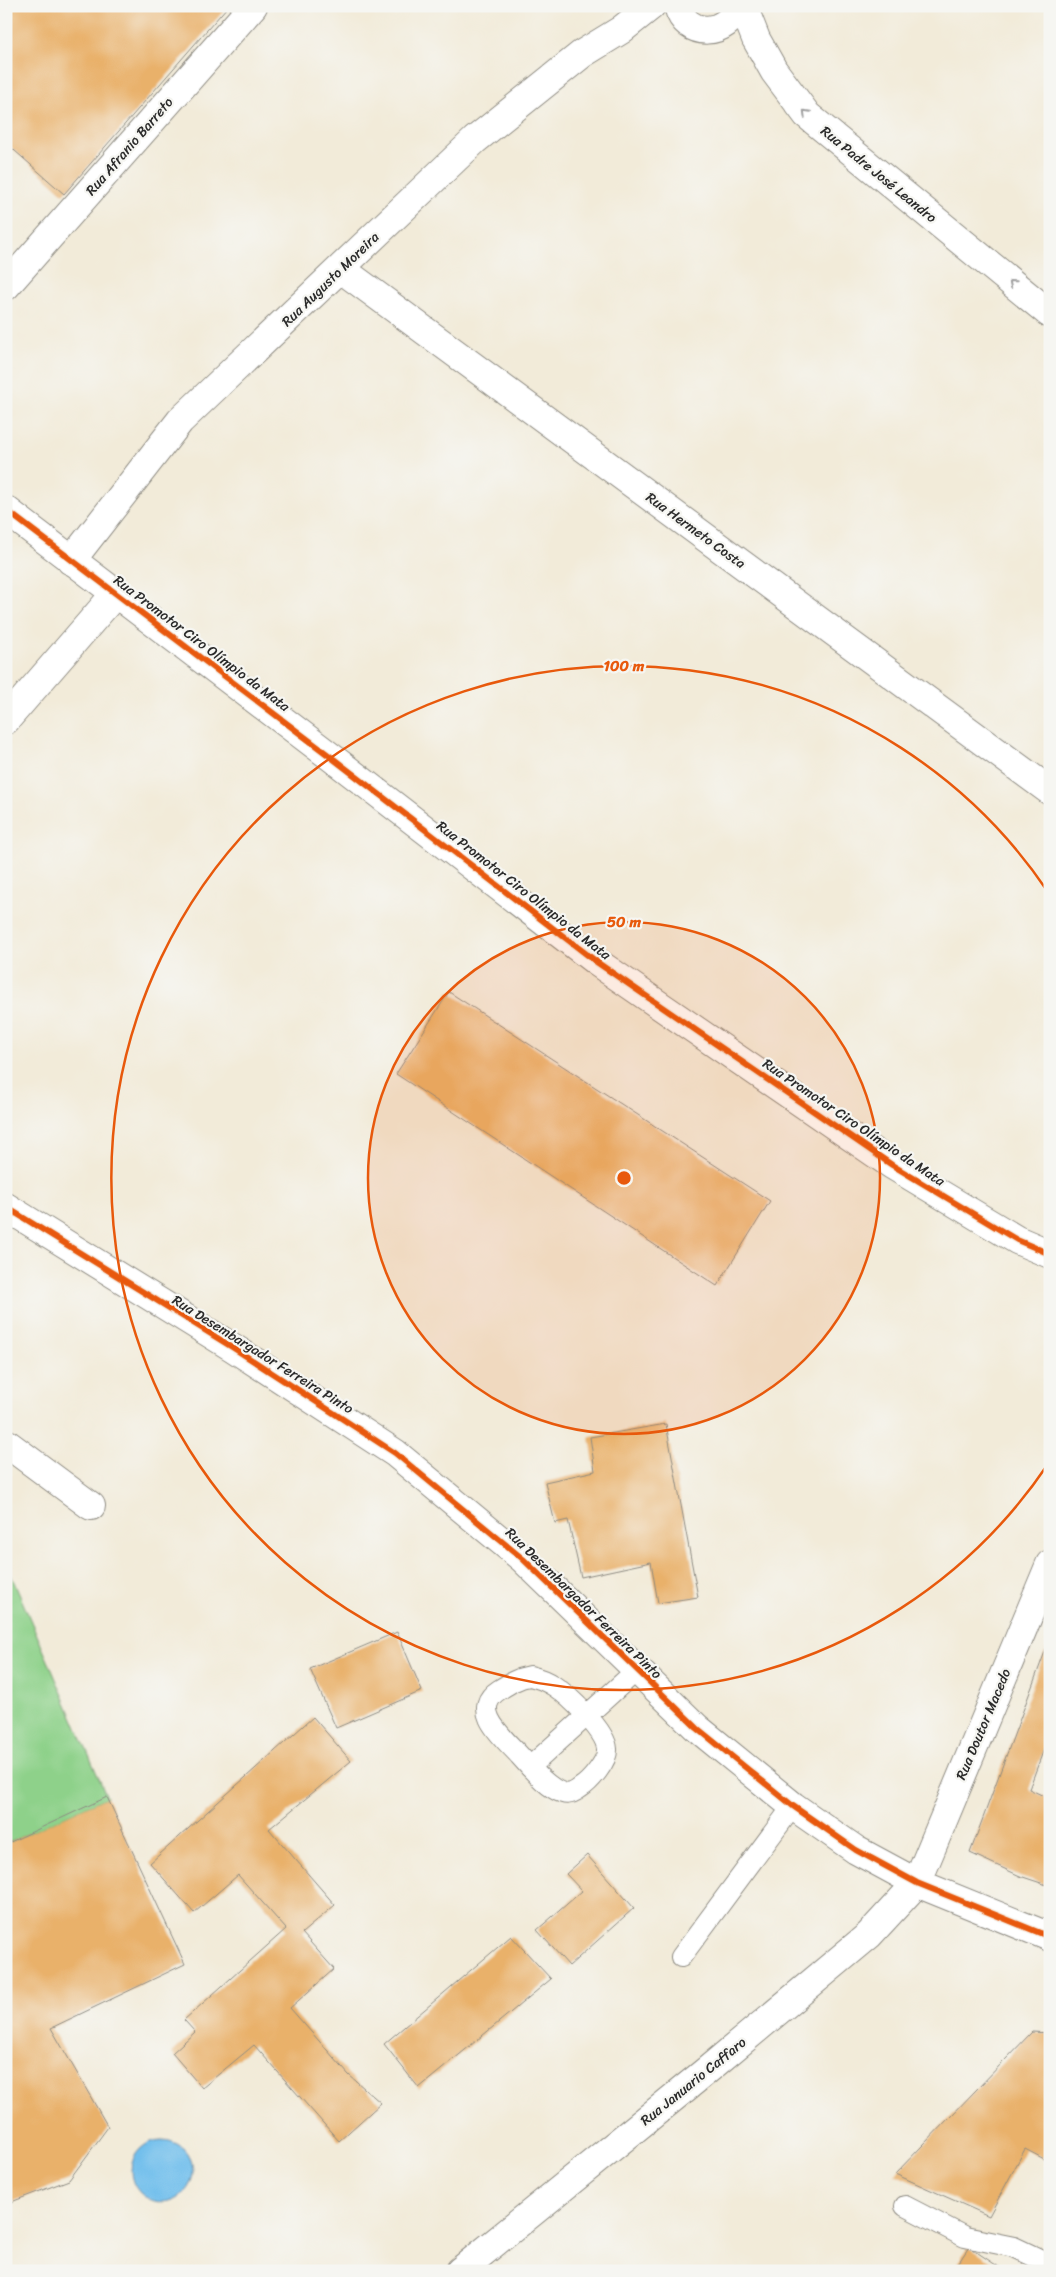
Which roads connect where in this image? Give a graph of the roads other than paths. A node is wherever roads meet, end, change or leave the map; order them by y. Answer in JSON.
{"nodes":[{"id":1,"x":253,"y":6,"type":"edge"},
{"id":2,"x":651,"y":6,"type":"edge"},
{"id":3,"x":738,"y":6,"type":"edge"},
{"id":4,"x":743,"y":6,"type":"edge"},
{"id":5,"x":684,"y":15,"type":"edge"},
{"id":6,"x":620,"y":30,"type":"junction"},
{"id":7,"x":341,"y":269,"type":"junction"},
{"id":8,"x":6,"y":286,"type":"edge"},
{"id":9,"x":1050,"y":314,"type":"edge"},
{"id":10,"x":6,"y":510,"type":"edge"},
{"id":11,"x":71,"y":561,"type":"junction"},
{"id":12,"x":116,"y":593,"type":"junction"},
{"id":13,"x":6,"y":720,"type":"edge"},
{"id":14,"x":1050,"y":791,"type":"edge"},
{"id":15,"x":6,"y":1207,"type":"edge"},
{"id":16,"x":1050,"y":1254,"type":"edge"},
{"id":17,"x":6,"y":1443,"type":"edge"},
{"id":18,"x":91,"y":1506,"type":"dead end"},
{"id":19,"x":1050,"y":1564,"type":"edge"},
{"id":20,"x":637,"y":1670,"type":"junction"},
{"id":21,"x":587,"y":1716,"type":"junction"},
{"id":22,"x":530,"y":1767,"type":"junction"},
{"id":23,"x":793,"y":1806,"type":"junction"},
{"id":24,"x":917,"y":1883,"type":"junction"},
{"id":25,"x":1050,"y":1937,"type":"edge"},
{"id":26,"x":681,"y":1957,"type":"dead end"},
{"id":27,"x":905,"y":2206,"type":"dead end"},
{"id":28,"x":1050,"y":2264,"type":"edge"},
{"id":29,"x":460,"y":2271,"type":"edge"}],
"edges":[{"from":1,"to":8,"type":"street","name":"Rua Afranio Barreto"},
{"from":2,"to":6,"type":"street","name":"Rua Augusto Moreira"},
{"from":3,"to":5,"type":"street","name":"Rua Augusto Moreira"},
{"from":9,"to":4,"type":"street","name":"Rua Padre José Leandro","one_way":true},
{"from":5,"to":6,"type":"street","name":"Rua Augusto Moreira"},
{"from":6,"to":7,"type":"street","name":"Rua Augusto Moreira"},
{"from":7,"to":11,"type":"street","name":"Rua Augusto Moreira"},
{"from":7,"to":14,"type":"street","name":"Rua Hermeto Costa"},
{"from":10,"to":11,"type":"street","name":"Rua Promotor Ciro Olímpio da Mata"},
{"from":11,"to":12,"type":"street","name":"Rua Promotor Ciro Olímpio da Mata"},
{"from":12,"to":13,"type":"street"},
{"from":12,"to":16,"type":"street","name":"Rua Promotor Ciro Olímpio da Mata"},
{"from":15,"to":20,"type":"street","name":"Rua Desembargador Ferreira Pinto"},
{"from":17,"to":18,"type":"street"},
{"from":19,"to":24,"type":"street","name":"Rua Doutor Macedo"},
{"from":20,"to":21,"type":"lane"},
{"from":20,"to":23,"type":"street","name":"Rua Desembargador Ferreira Pinto"},
{"from":21,"to":22,"type":"lane"},
{"from":21,"to":22,"type":"lane"},
{"from":21,"to":22,"type":"lane"},
{"from":23,"to":24,"type":"street","name":"Rua Desembargador Ferreira Pinto"},
{"from":23,"to":26,"type":"lane"},
{"from":24,"to":25,"type":"street","name":"Rua Desembargador Ferreira Pinto"},
{"from":24,"to":29,"type":"street","name":"Rua Januario Caffaro"},
{"from":27,"to":28,"type":"lane"}]}
